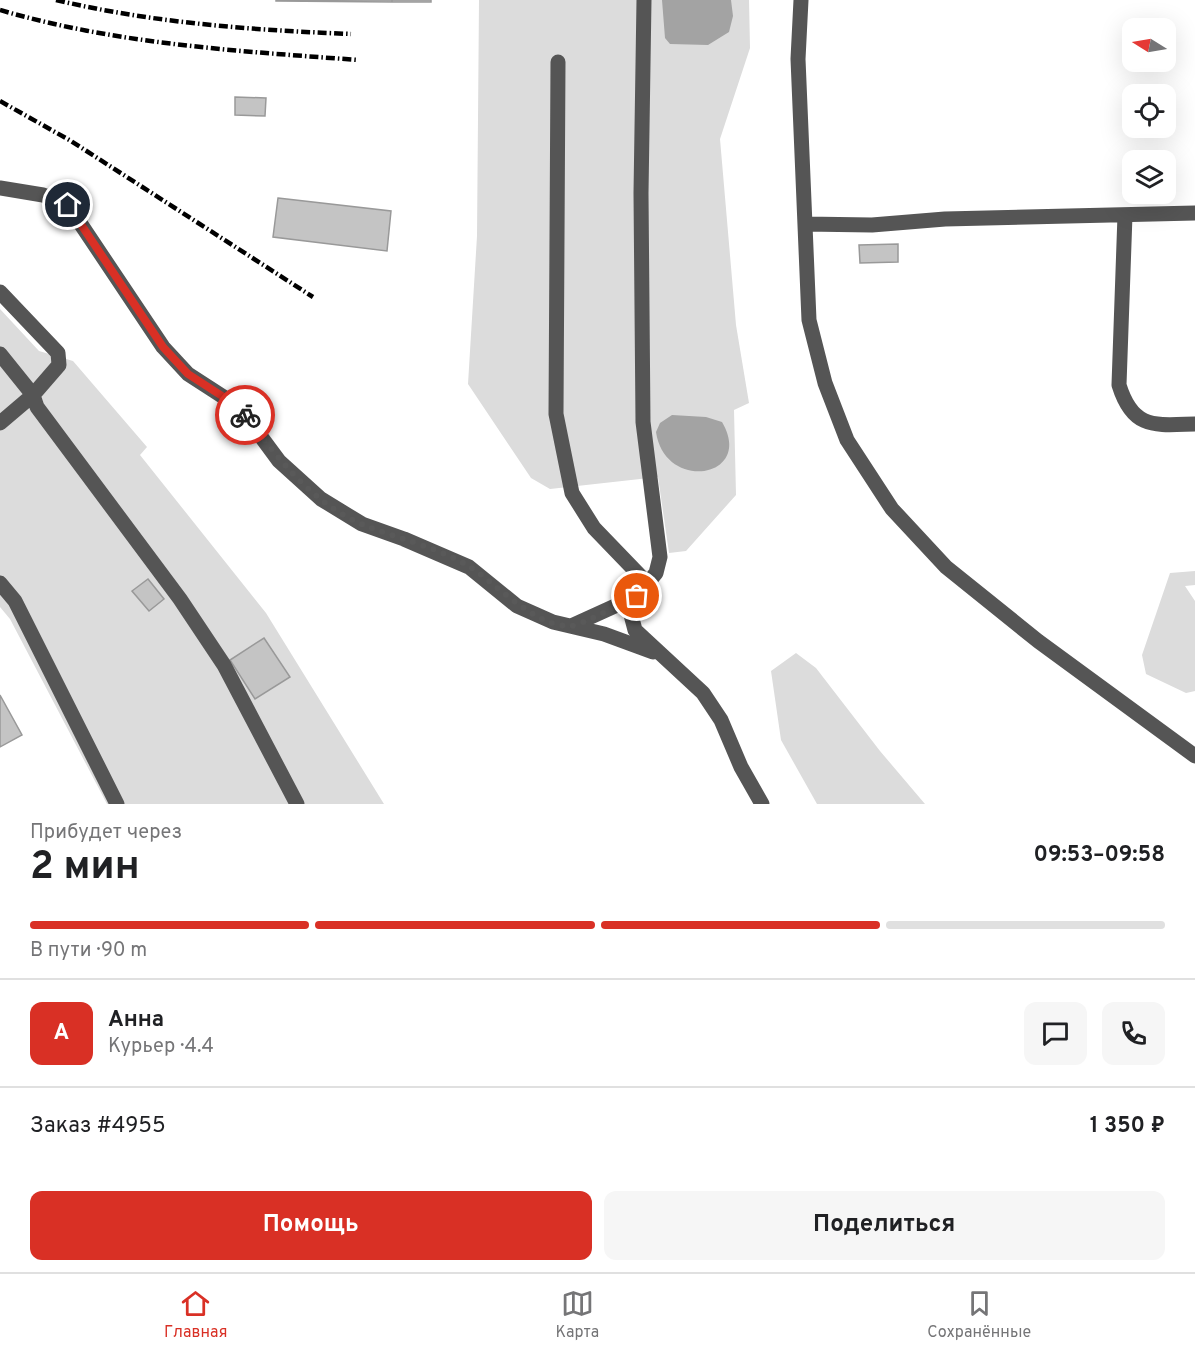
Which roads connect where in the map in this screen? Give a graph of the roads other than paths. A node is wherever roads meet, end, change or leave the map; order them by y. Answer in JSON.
{"nodes":[{"id":1,"x":644,"y":0,"type":"edge"},
{"id":2,"x":801,"y":0,"type":"edge"},
{"id":3,"x":558,"y":62,"type":"dead end"},
{"id":4,"x":0,"y":188,"type":"edge"},
{"id":5,"x":1195,"y":213,"type":"edge"},
{"id":6,"x":1125,"y":215,"type":"junction"},
{"id":7,"x":806,"y":224,"type":"junction"},
{"id":8,"x":0,"y":292,"type":"edge"},
{"id":9,"x":0,"y":354,"type":"edge"},
{"id":10,"x":33,"y":395,"type":"junction"},
{"id":11,"x":0,"y":423,"type":"edge"},
{"id":12,"x":1195,"y":424,"type":"edge"},
{"id":13,"x":0,"y":583,"type":"edge"},
{"id":14,"x":647,"y":583,"type":"junction"},
{"id":15,"x":637,"y":596,"type":"junction"},
{"id":16,"x":571,"y":627,"type":"junction"},
{"id":17,"x":658,"y":654,"type":"junction"},
{"id":18,"x":1195,"y":756,"type":"edge"},
{"id":19,"x":117,"y":804,"type":"edge"},
{"id":20,"x":297,"y":804,"type":"edge"},
{"id":21,"x":762,"y":804,"type":"edge"}],
"edges":[{"from":1,"to":14,"type":"street"},
{"from":2,"to":7,"type":"street"},
{"from":3,"to":14,"type":"street"},
{"from":4,"to":16,"type":"street"},
{"from":5,"to":6,"type":"street"},
{"from":6,"to":7,"type":"street"},
{"from":6,"to":12,"type":"street"},
{"from":7,"to":18,"type":"street"},
{"from":8,"to":10,"type":"street"},
{"from":9,"to":10,"type":"street"},
{"from":10,"to":11,"type":"street"},
{"from":10,"to":20,"type":"street"},
{"from":13,"to":19,"type":"street"},
{"from":14,"to":15,"type":"street"},
{"from":15,"to":16,"type":"street"},
{"from":15,"to":17,"type":"street"},
{"from":16,"to":17,"type":"street"},
{"from":17,"to":21,"type":"street"}]}
